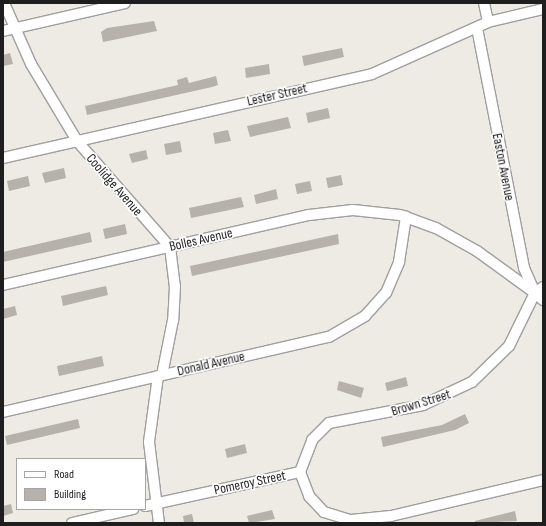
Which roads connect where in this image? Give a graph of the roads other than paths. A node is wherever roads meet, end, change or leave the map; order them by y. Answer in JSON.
{"nodes":[{"id":1,"x":4,"y":3,"type":"edge"},
{"id":2,"x":125,"y":3,"type":"edge"},
{"id":3,"x":484,"y":3,"type":"edge"},
{"id":4,"x":543,"y":9,"type":"edge"},
{"id":5,"x":488,"y":22,"type":"junction"},
{"id":6,"x":13,"y":28,"type":"junction"},
{"id":7,"x":477,"y":28,"type":"junction"},
{"id":8,"x":3,"y":31,"type":"edge"},
{"id":9,"x":77,"y":141,"type":"junction"},
{"id":10,"x":3,"y":158,"type":"edge"},
{"id":11,"x":403,"y":216,"type":"junction"},
{"id":12,"x":170,"y":247,"type":"junction"},
{"id":13,"x":3,"y":285,"type":"edge"},
{"id":14,"x":539,"y":290,"type":"edge"},
{"id":15,"x":543,"y":300,"type":"edge"},
{"id":16,"x":160,"y":376,"type":"junction"},
{"id":17,"x":3,"y":412,"type":"edge"},
{"id":18,"x":300,"y":472,"type":"junction"},
{"id":19,"x":543,"y":480,"type":"edge"},
{"id":20,"x":156,"y":504,"type":"junction"},
{"id":21,"x":146,"y":506,"type":"edge"},
{"id":22,"x":129,"y":510,"type":"edge"},
{"id":23,"x":72,"y":523,"type":"edge"},
{"id":24,"x":159,"y":523,"type":"edge"}],
"edges":[{"from":1,"to":6,"type":"street","name":"Coolidge Avenue"},
{"from":2,"to":6,"type":"street"},
{"from":3,"to":5,"type":"street"},
{"from":4,"to":5,"type":"street","name":"Lester Street"},
{"from":5,"to":7,"type":"street","name":"Lester Street"},
{"from":6,"to":8,"type":"street"},
{"from":6,"to":9,"type":"street","name":"Coolidge Avenue"},
{"from":7,"to":9,"type":"street","name":"Lester Street"},
{"from":7,"to":14,"type":"street","name":"Easton Avenue"},
{"from":9,"to":10,"type":"street","name":"Lester Street"},
{"from":9,"to":12,"type":"street","name":"Coolidge Avenue"},
{"from":11,"to":12,"type":"street","name":"Bolles Avenue"},
{"from":11,"to":14,"type":"street","name":"Bolles Avenue"},
{"from":11,"to":16,"type":"street","name":"Donald Avenue"},
{"from":12,"to":13,"type":"street","name":"Bolles Avenue"},
{"from":12,"to":16,"type":"street"},
{"from":14,"to":15,"type":"street","name":"Easton Avenue"},
{"from":14,"to":18,"type":"street","name":"Brown Street"},
{"from":16,"to":17,"type":"street","name":"Donald Avenue"},
{"from":16,"to":20,"type":"street"},
{"from":18,"to":19,"type":"street","name":"Pomeroy Street"},
{"from":18,"to":20,"type":"street","name":"Pomeroy Street"},
{"from":20,"to":21,"type":"street","name":"Pomeroy Street"},
{"from":20,"to":24,"type":"street"},
{"from":22,"to":23,"type":"street"}]}
